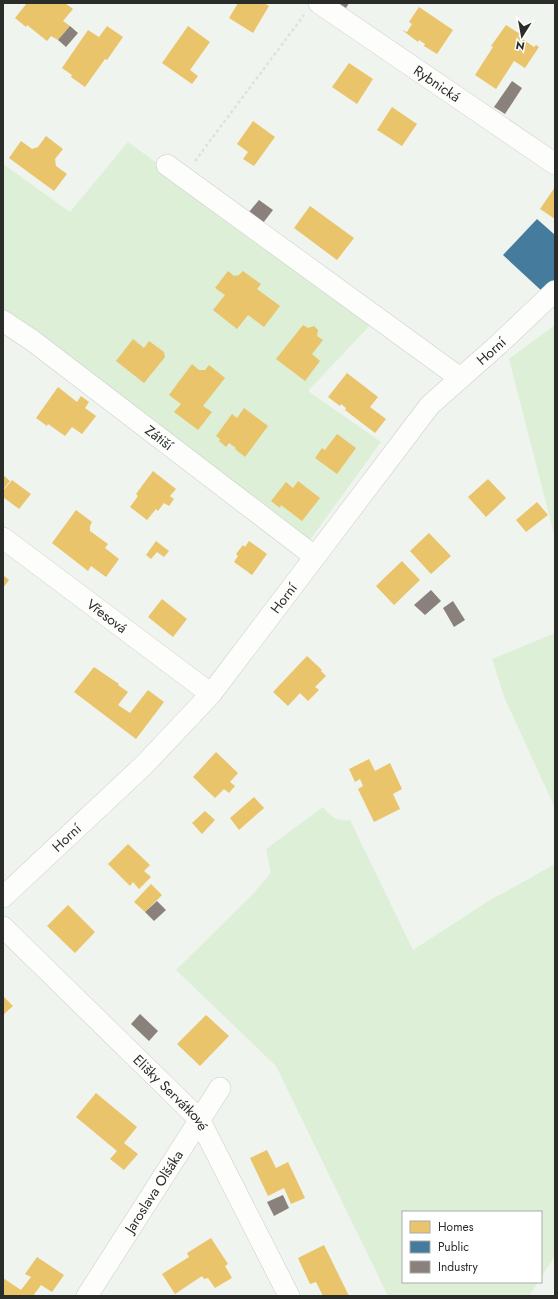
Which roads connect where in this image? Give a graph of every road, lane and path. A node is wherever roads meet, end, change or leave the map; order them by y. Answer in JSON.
{"nodes":[{"id":1,"x":314,"y":6,"type":"edge"},
{"id":2,"x":555,"y":164,"type":"edge"},
{"id":3,"x":167,"y":165,"type":"dead end"},
{"id":4,"x":183,"y":177,"type":"junction"},
{"id":5,"x":555,"y":291,"type":"edge"},
{"id":6,"x":3,"y":320,"type":"edge"},
{"id":7,"x":460,"y":378,"type":"junction"},
{"id":8,"x":3,"y":538,"type":"edge"},
{"id":9,"x":314,"y":556,"type":"junction"},
{"id":10,"x":211,"y":694,"type":"junction"},
{"id":11,"x":3,"y":897,"type":"edge"},
{"id":12,"x":3,"y":926,"type":"edge"},
{"id":13,"x":220,"y":1088,"type":"dead end"},
{"id":14,"x":199,"y":1119,"type":"junction"},
{"id":15,"x":87,"y":1296,"type":"edge"},
{"id":16,"x":289,"y":1296,"type":"edge"}],
"edges":[{"from":1,"to":2,"type":"street","name":"Rybnická"},
{"from":1,"to":4,"type":"path"},
{"from":3,"to":4,"type":"street"},
{"from":4,"to":7,"type":"street"},
{"from":5,"to":7,"type":"street","name":"Horní"},
{"from":6,"to":9,"type":"street","name":"Zátiší"},
{"from":7,"to":9,"type":"street","name":"Horní"},
{"from":8,"to":10,"type":"street","name":"Vřesová"},
{"from":9,"to":10,"type":"street","name":"Horní"},
{"from":10,"to":11,"type":"street","name":"Horní"},
{"from":12,"to":14,"type":"street","name":"Elišky Servátkové"},
{"from":13,"to":14,"type":"street","name":"Jaroslava Olšáka"},
{"from":14,"to":15,"type":"street","name":"Jaroslava Olšáka"},
{"from":14,"to":16,"type":"street","name":"Elišky Servátkové"}]}
